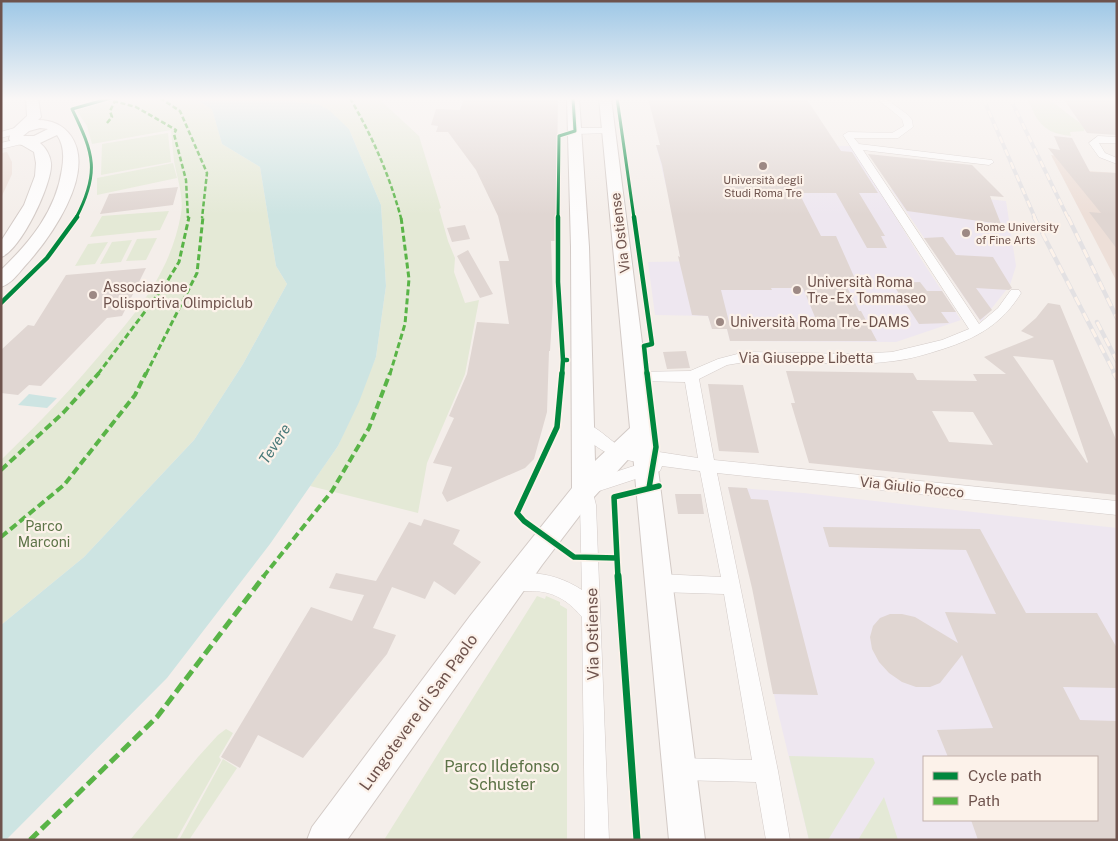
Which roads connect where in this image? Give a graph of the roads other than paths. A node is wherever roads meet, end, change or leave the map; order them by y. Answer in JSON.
{"nodes":[{"id":1,"x":19,"y":137,"type":"edge"},
{"id":2,"x":26,"y":137,"type":"edge"},
{"id":3,"x":65,"y":137,"type":"edge"},
{"id":4,"x":575,"y":137,"type":"edge"},
{"id":5,"x":609,"y":137,"type":"edge"},
{"id":6,"x":850,"y":137,"type":"edge"},
{"id":7,"x":1117,"y":140,"type":"edge"},
{"id":8,"x":1,"y":146,"type":"edge"},
{"id":9,"x":857,"y":147,"type":"junction"},
{"id":10,"x":1117,"y":161,"type":"edge"},
{"id":11,"x":989,"y":162,"type":"dead end"},
{"id":12,"x":1,"y":252,"type":"edge"},
{"id":13,"x":1,"y":281,"type":"edge"},
{"id":14,"x":1015,"y":293,"type":"dead end"},
{"id":15,"x":977,"y":331,"type":"junction"},
{"id":16,"x":635,"y":376,"type":"junction"},
{"id":17,"x":691,"y":376,"type":"junction"},
{"id":18,"x":583,"y":428,"type":"junction"},
{"id":19,"x":642,"y":431,"type":"junction"},
{"id":20,"x":617,"y":452,"type":"junction"},
{"id":21,"x":654,"y":462,"type":"junction"},
{"id":22,"x":707,"y":466,"type":"junction"},
{"id":23,"x":584,"y":489,"type":"junction"},
{"id":24,"x":1117,"y":508,"type":"edge"},
{"id":25,"x":659,"y":583,"type":"junction"},
{"id":26,"x":511,"y":584,"type":"junction"},
{"id":27,"x":732,"y":586,"type":"junction"},
{"id":28,"x":592,"y":615,"type":"junction"},
{"id":29,"x":679,"y":769,"type":"junction"},
{"id":30,"x":767,"y":771,"type":"junction"},
{"id":31,"x":325,"y":840,"type":"edge"},
{"id":32,"x":597,"y":840,"type":"edge"},
{"id":33,"x":687,"y":840,"type":"edge"},
{"id":34,"x":778,"y":840,"type":"edge"}],
"edges":[{"from":1,"to":8,"type":"street"},
{"from":2,"to":12,"type":"main road"},
{"from":3,"to":13,"type":"main road"},
{"from":4,"to":18,"type":"main road","name":"Via Ostiense"},
{"from":5,"to":16,"type":"main road","name":"Via Ostiense"},
{"from":6,"to":9,"type":"street"},
{"from":7,"to":10,"type":"street"},
{"from":9,"to":11,"type":"street"},
{"from":9,"to":15,"type":"street"},
{"from":14,"to":15,"type":"street","name":"Via Giuseppe Libetta"},
{"from":15,"to":17,"type":"street","name":"Via Giuseppe Libetta"},
{"from":16,"to":17,"type":"street","name":"Via Giuseppe Libetta"},
{"from":16,"to":19,"type":"main road","name":"Via Ostiense"},
{"from":17,"to":22,"type":"street"},
{"from":18,"to":20,"type":"street"},
{"from":18,"to":23,"type":"main road","name":"Via Ostiense"},
{"from":19,"to":20,"type":"main road","name":"Lungotevere di San Paolo"},
{"from":19,"to":21,"type":"main road","name":"Via Ostiense"},
{"from":20,"to":21,"type":"street"},
{"from":20,"to":23,"type":"main road","name":"Lungotevere di San Paolo"},
{"from":21,"to":22,"type":"street"},
{"from":21,"to":23,"type":"street"},
{"from":21,"to":25,"type":"main road","name":"Via Ostiense"},
{"from":22,"to":24,"type":"street","name":"Via Giulio Rocco"},
{"from":22,"to":27,"type":"street"},
{"from":23,"to":26,"type":"main road","name":"Lungotevere di San Paolo"},
{"from":23,"to":28,"type":"street","name":"Via Ostiense"},
{"from":25,"to":27,"type":"street"},
{"from":25,"to":29,"type":"main road","name":"Via Ostiense"},
{"from":26,"to":28,"type":"street"},
{"from":26,"to":31,"type":"main road","name":"Lungotevere di San Paolo"},
{"from":27,"to":30,"type":"street"},
{"from":28,"to":32,"type":"street","name":"Via Ostiense"},
{"from":29,"to":30,"type":"street"},
{"from":29,"to":33,"type":"main road","name":"Via Ostiense"},
{"from":30,"to":34,"type":"street"}]}
